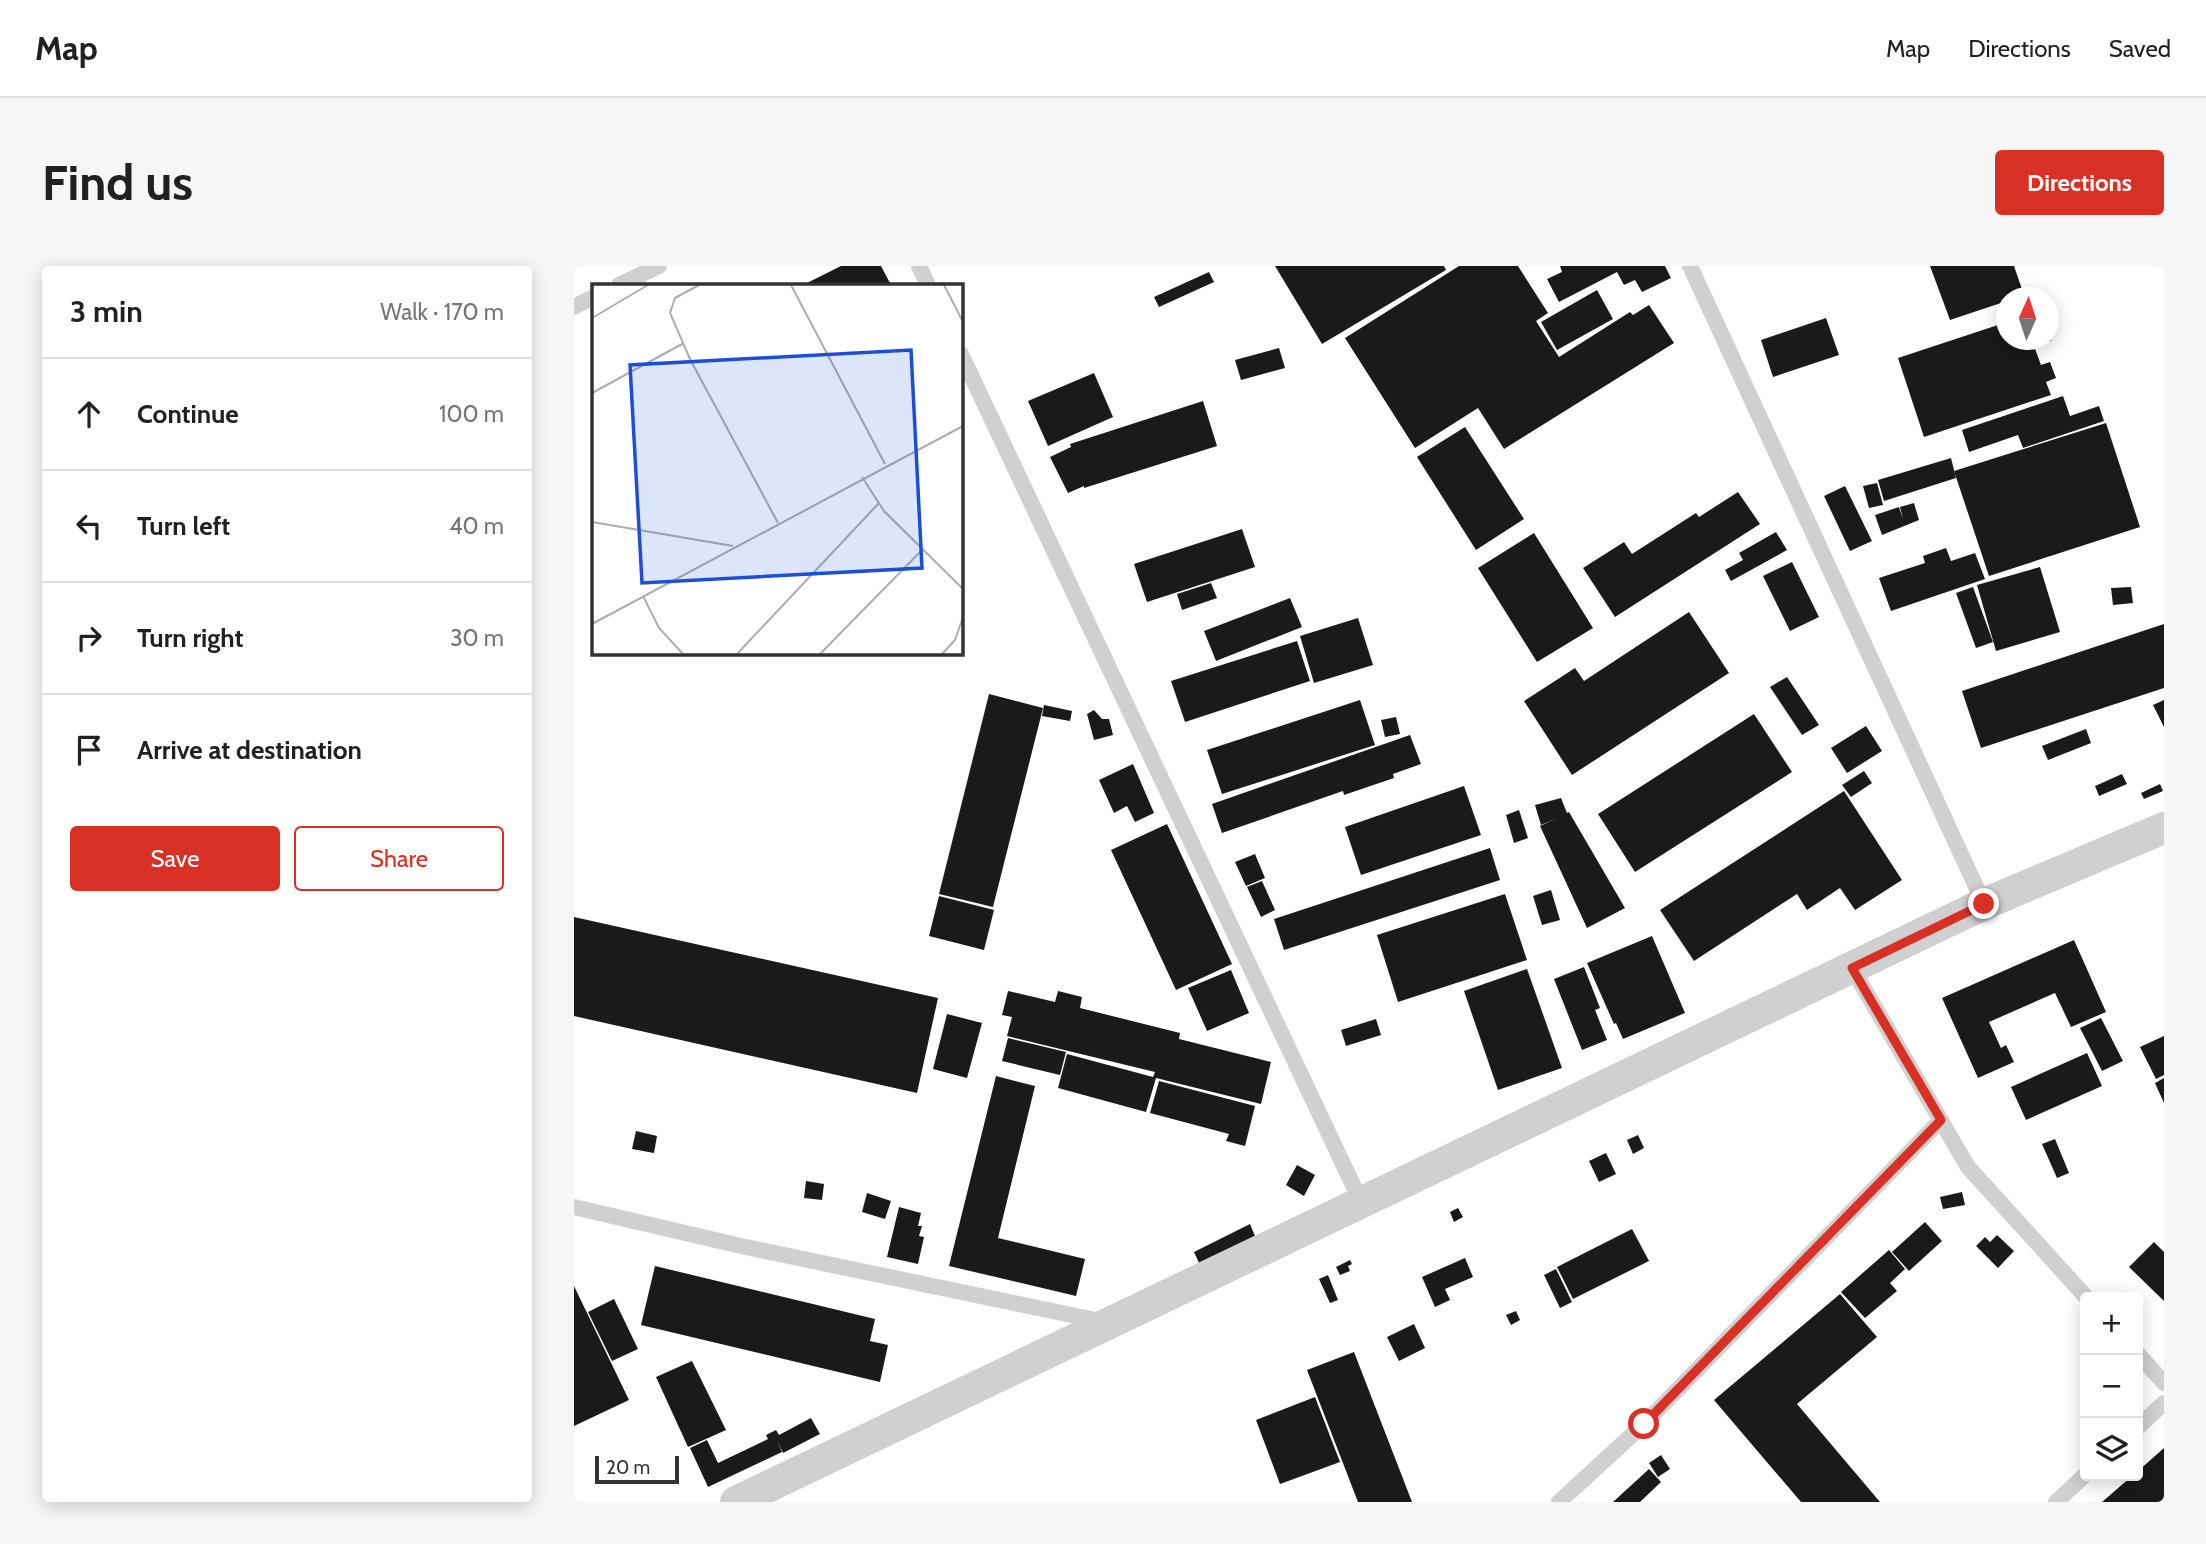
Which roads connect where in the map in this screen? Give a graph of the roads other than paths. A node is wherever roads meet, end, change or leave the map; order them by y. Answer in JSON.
{"nodes":[{"id":1,"x":659,"y":266,"type":"edge"},
{"id":2,"x":919,"y":266,"type":"edge"},
{"id":3,"x":1690,"y":266,"type":"edge"},
{"id":4,"x":621,"y":284,"type":"edge"},
{"id":5,"x":928,"y":284,"type":"edge"},
{"id":6,"x":592,"y":298,"type":"edge"},
{"id":7,"x":574,"y":307,"type":"edge"},
{"id":8,"x":962,"y":356,"type":"edge"},
{"id":9,"x":2164,"y":828,"type":"edge"},
{"id":10,"x":1984,"y":904,"type":"junction"},
{"id":11,"x":1852,"y":968,"type":"junction"},
{"id":12,"x":1941,"y":1120,"type":"junction"},
{"id":13,"x":1361,"y":1202,"type":"junction"},
{"id":14,"x":574,"y":1206,"type":"edge"},
{"id":15,"x":2081,"y":1292,"type":"edge"},
{"id":16,"x":1110,"y":1323,"type":"junction"},
{"id":17,"x":2139,"y":1355,"type":"edge"},
{"id":18,"x":2164,"y":1383,"type":"edge"},
{"id":19,"x":2164,"y":1403,"type":"edge"},
{"id":20,"x":2143,"y":1422,"type":"edge"},
{"id":21,"x":2080,"y":1480,"type":"edge"},
{"id":22,"x":736,"y":1502,"type":"edge"},
{"id":23,"x":1559,"y":1502,"type":"edge"},
{"id":24,"x":2056,"y":1502,"type":"edge"}],
"edges":[{"from":1,"to":4,"type":"lane"},
{"from":2,"to":5,"type":"lane"},
{"from":3,"to":10,"type":"lane"},
{"from":6,"to":7,"type":"lane"},
{"from":8,"to":13,"type":"lane"},
{"from":9,"to":10,"type":"street"},
{"from":10,"to":11,"type":"street"},
{"from":11,"to":12,"type":"lane"},
{"from":11,"to":13,"type":"street"},
{"from":12,"to":15,"type":"lane"},
{"from":12,"to":23,"type":"lane"},
{"from":13,"to":16,"type":"street"},
{"from":14,"to":16,"type":"lane"},
{"from":16,"to":22,"type":"street"},
{"from":17,"to":18,"type":"lane"},
{"from":19,"to":20,"type":"lane"},
{"from":21,"to":24,"type":"lane"}]}
